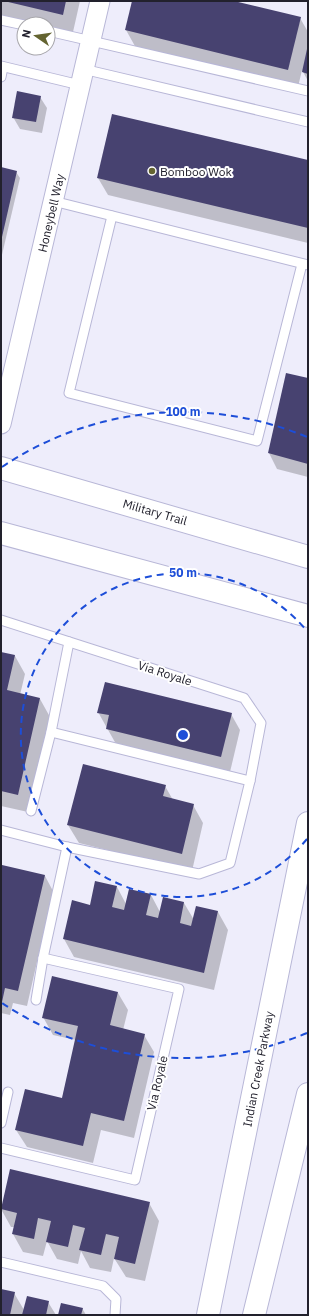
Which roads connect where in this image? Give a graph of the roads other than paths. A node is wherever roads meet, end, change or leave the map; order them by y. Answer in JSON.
{"nodes":[{"id":1,"x":100,"y":1,"type":"edge"},
{"id":2,"x":1,"y":20,"type":"edge"},
{"id":3,"x":16,"y":23,"type":"edge"},
{"id":4,"x":56,"y":32,"type":"edge"},
{"id":5,"x":90,"y":40,"type":"junction"},
{"id":6,"x":2,"y":66,"type":"edge"},
{"id":7,"x":1,"y":77,"type":"edge"},
{"id":8,"x":82,"y":77,"type":"junction"},
{"id":9,"x":308,"y":91,"type":"edge"},
{"id":10,"x":308,"y":122,"type":"edge"},
{"id":11,"x":53,"y":201,"type":"junction"},
{"id":12,"x":112,"y":216,"type":"junction"},
{"id":13,"x":305,"y":264,"type":"edge"},
{"id":14,"x":1,"y":424,"type":"edge"},
{"id":15,"x":1,"y":468,"type":"edge"},
{"id":16,"x":1,"y":533,"type":"edge"},
{"id":17,"x":308,"y":557,"type":"edge"},
{"id":18,"x":308,"y":616,"type":"edge"},
{"id":19,"x":1,"y":620,"type":"edge"},
{"id":20,"x":69,"y":642,"type":"junction"},
{"id":21,"x":51,"y":732,"type":"junction"},
{"id":22,"x":250,"y":781,"type":"junction"},
{"id":23,"x":31,"y":811,"type":"dead end"},
{"id":24,"x":308,"y":823,"type":"edge"},
{"id":25,"x":1,"y":830,"type":"edge"},
{"id":26,"x":67,"y":847,"type":"junction"},
{"id":27,"x":43,"y":958,"type":"junction"},
{"id":28,"x":36,"y":1000,"type":"dead end"},
{"id":29,"x":8,"y":1092,"type":"dead end"},
{"id":30,"x":308,"y":1094,"type":"edge"},
{"id":31,"x":1,"y":1123,"type":"edge"},
{"id":32,"x":1,"y":1148,"type":"edge"},
{"id":33,"x":1,"y":1262,"type":"edge"},
{"id":34,"x":115,"y":1315,"type":"edge"},
{"id":35,"x":208,"y":1315,"type":"edge"},
{"id":36,"x":254,"y":1315,"type":"edge"}],
"edges":[{"from":1,"to":5,"type":"street","name":"Honeybell Way"},
{"from":2,"to":3,"type":"lane"},
{"from":4,"to":5,"type":"lane"},
{"from":5,"to":8,"type":"street","name":"Honeybell Way"},
{"from":5,"to":9,"type":"lane"},
{"from":6,"to":7,"type":"lane"},
{"from":6,"to":8,"type":"lane"},
{"from":8,"to":10,"type":"lane"},
{"from":8,"to":11,"type":"street","name":"Honeybell Way"},
{"from":11,"to":12,"type":"lane"},
{"from":11,"to":14,"type":"street","name":"Honeybell Way"},
{"from":12,"to":13,"type":"lane"},
{"from":12,"to":13,"type":"lane"},
{"from":15,"to":17,"type":"street","name":"Military Trail"},
{"from":16,"to":18,"type":"street"},
{"from":19,"to":20,"type":"lane","name":"Via Royale"},
{"from":20,"to":21,"type":"lane"},
{"from":20,"to":22,"type":"lane","name":"Via Royale"},
{"from":21,"to":22,"type":"lane"},
{"from":21,"to":23,"type":"lane"},
{"from":22,"to":26,"type":"lane","name":"Via Royale"},
{"from":24,"to":35,"type":"street","name":"Indian Creek Parkway"},
{"from":25,"to":26,"type":"lane","name":"Via Royale"},
{"from":26,"to":27,"type":"lane"},
{"from":27,"to":28,"type":"lane"},
{"from":27,"to":32,"type":"lane","name":"Via Royale"},
{"from":29,"to":31,"type":"lane"},
{"from":30,"to":36,"type":"street"},
{"from":33,"to":34,"type":"lane"}]}
